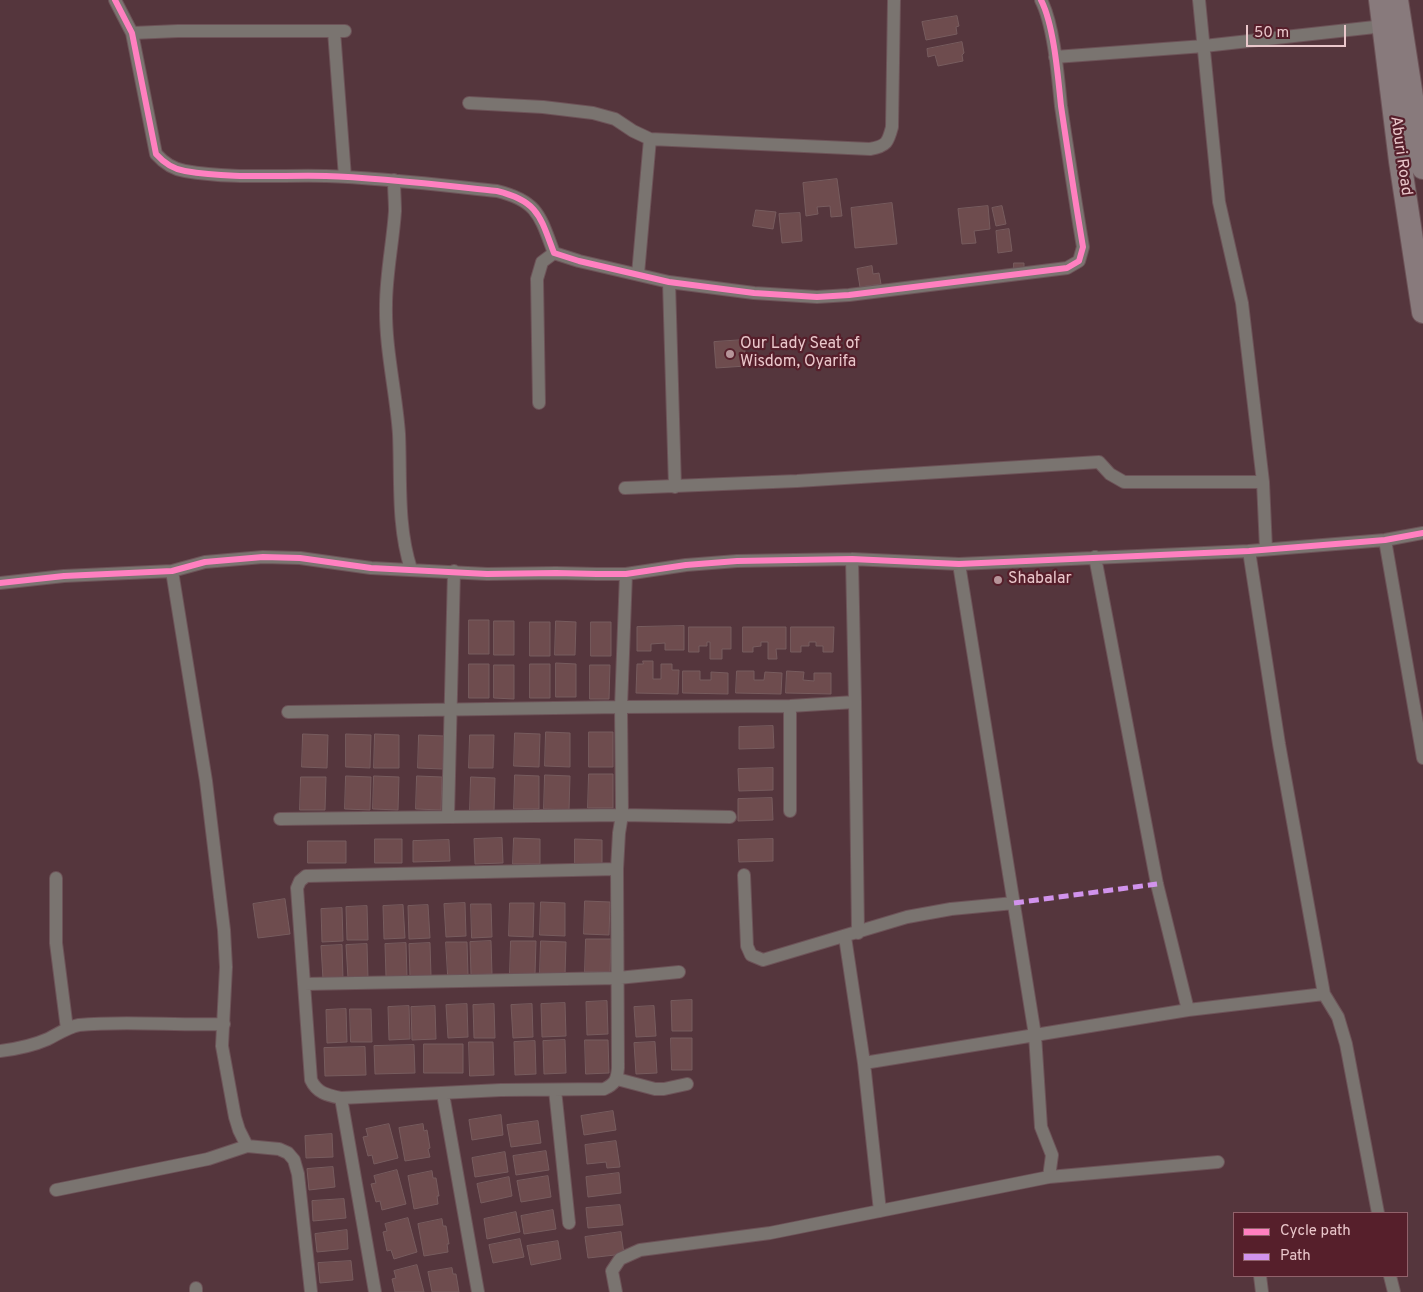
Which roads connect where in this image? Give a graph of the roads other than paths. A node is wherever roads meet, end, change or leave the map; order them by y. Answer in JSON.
{"nodes":[{"id":1,"x":115,"y":0,"type":"edge"},
{"id":2,"x":894,"y":0,"type":"edge"},
{"id":3,"x":1041,"y":0,"type":"edge"},
{"id":4,"x":1199,"y":0,"type":"edge"},
{"id":5,"x":1380,"y":0,"type":"edge"},
{"id":6,"x":1397,"y":0,"type":"edge"},
{"id":7,"x":1384,"y":26,"type":"junction"},
{"id":8,"x":132,"y":32,"type":"junction"},
{"id":9,"x":1204,"y":46,"type":"junction"},
{"id":10,"x":1055,"y":57,"type":"junction"},
{"id":11,"x":469,"y":103,"type":"dead end"},
{"id":12,"x":650,"y":139,"type":"junction"},
{"id":13,"x":1423,"y":168,"type":"edge"},
{"id":14,"x":344,"y":177,"type":"junction"},
{"id":15,"x":394,"y":180,"type":"junction"},
{"id":16,"x":554,"y":252,"type":"junction"},
{"id":17,"x":638,"y":274,"type":"junction"},
{"id":18,"x":669,"y":282,"type":"junction"},
{"id":19,"x":1423,"y":312,"type":"edge"},
{"id":20,"x":539,"y":403,"type":"dead end"},
{"id":21,"x":1263,"y":482,"type":"junction"},
{"id":22,"x":675,"y":487,"type":"junction"},
{"id":23,"x":625,"y":488,"type":"dead end"},
{"id":24,"x":1423,"y":533,"type":"edge"},
{"id":25,"x":1386,"y":540,"type":"junction"},
{"id":26,"x":1266,"y":549,"type":"junction"},
{"id":27,"x":1249,"y":551,"type":"junction"},
{"id":28,"x":1095,"y":557,"type":"junction"},
{"id":29,"x":852,"y":560,"type":"junction"},
{"id":30,"x":959,"y":564,"type":"junction"},
{"id":31,"x":411,"y":569,"type":"junction"},
{"id":32,"x":172,"y":571,"type":"junction"},
{"id":33,"x":454,"y":571,"type":"junction"},
{"id":34,"x":626,"y":574,"type":"junction"},
{"id":35,"x":0,"y":583,"type":"edge"},
{"id":36,"x":855,"y":702,"type":"junction"},
{"id":37,"x":790,"y":706,"type":"junction"},
{"id":38,"x":621,"y":707,"type":"junction"},
{"id":39,"x":451,"y":710,"type":"junction"},
{"id":40,"x":288,"y":712,"type":"dead end"},
{"id":41,"x":1423,"y":758,"type":"edge"},
{"id":42,"x":790,"y":811,"type":"dead end"},
{"id":43,"x":622,"y":815,"type":"junction"},
{"id":44,"x":730,"y":817,"type":"dead end"},
{"id":45,"x":448,"y":818,"type":"junction"},
{"id":46,"x":280,"y":819,"type":"dead end"},
{"id":47,"x":617,"y":869,"type":"junction"},
{"id":48,"x":744,"y":875,"type":"dead end"},
{"id":49,"x":56,"y":878,"type":"dead end"},
{"id":50,"x":1014,"y":903,"type":"junction"},
{"id":51,"x":852,"y":935,"type":"junction"},
{"id":52,"x":679,"y":972,"type":"dead end"},
{"id":53,"x":618,"y":978,"type":"junction"},
{"id":54,"x":304,"y":984,"type":"junction"},
{"id":55,"x":1324,"y":994,"type":"junction"},
{"id":56,"x":1188,"y":1010,"type":"junction"},
{"id":57,"x":224,"y":1024,"type":"junction"},
{"id":58,"x":67,"y":1030,"type":"junction"},
{"id":59,"x":1035,"y":1036,"type":"junction"},
{"id":60,"x":0,"y":1050,"type":"edge"},
{"id":61,"x":864,"y":1063,"type":"junction"},
{"id":62,"x":617,"y":1079,"type":"junction"},
{"id":63,"x":687,"y":1084,"type":"dead end"},
{"id":64,"x":555,"y":1090,"type":"junction"},
{"id":65,"x":442,"y":1094,"type":"junction"},
{"id":66,"x":341,"y":1098,"type":"junction"},
{"id":67,"x":247,"y":1146,"type":"junction"},
{"id":68,"x":1218,"y":1162,"type":"dead end"},
{"id":69,"x":1049,"y":1177,"type":"junction"},
{"id":70,"x":56,"y":1190,"type":"dead end"},
{"id":71,"x":880,"y":1211,"type":"junction"},
{"id":72,"x":1378,"y":1212,"type":"edge"},
{"id":73,"x":569,"y":1222,"type":"dead end"},
{"id":74,"x":1260,"y":1277,"type":"edge"},
{"id":75,"x":1390,"y":1277,"type":"edge"},
{"id":76,"x":311,"y":1292,"type":"edge"},
{"id":77,"x":375,"y":1292,"type":"edge"},
{"id":78,"x":478,"y":1292,"type":"edge"},
{"id":79,"x":616,"y":1292,"type":"edge"},
{"id":80,"x":1262,"y":1292,"type":"edge"},
{"id":81,"x":1394,"y":1292,"type":"edge"}],
"edges":[{"from":1,"to":8,"type":"street"},
{"from":2,"to":12,"type":"street"},
{"from":3,"to":10,"type":"street"},
{"from":4,"to":9,"type":"street"},
{"from":5,"to":7,"type":"highway","name":"Aburi Road"},
{"from":6,"to":13,"type":"highway","name":"Aburi Road"},
{"from":7,"to":9,"type":"street"},
{"from":7,"to":19,"type":"highway","name":"Aburi Road"},
{"from":8,"to":14,"type":"street"},
{"from":8,"to":14,"type":"street"},
{"from":9,"to":10,"type":"street"},
{"from":9,"to":21,"type":"street"},
{"from":10,"to":18,"type":"street"},
{"from":11,"to":12,"type":"street"},
{"from":12,"to":17,"type":"street"},
{"from":14,"to":15,"type":"street"},
{"from":15,"to":16,"type":"street"},
{"from":15,"to":31,"type":"street"},
{"from":16,"to":17,"type":"street"},
{"from":16,"to":20,"type":"street"},
{"from":17,"to":18,"type":"street"},
{"from":18,"to":22,"type":"street"},
{"from":21,"to":22,"type":"street"},
{"from":21,"to":26,"type":"street"},
{"from":22,"to":23,"type":"street"},
{"from":24,"to":25,"type":"street"},
{"from":25,"to":26,"type":"street"},
{"from":25,"to":41,"type":"street"},
{"from":26,"to":27,"type":"street"},
{"from":27,"to":28,"type":"street"},
{"from":27,"to":55,"type":"street"},
{"from":28,"to":30,"type":"street"},
{"from":28,"to":56,"type":"street"},
{"from":29,"to":30,"type":"street"},
{"from":29,"to":34,"type":"street"},
{"from":29,"to":36,"type":"street"},
{"from":30,"to":50,"type":"street"},
{"from":31,"to":32,"type":"street"},
{"from":31,"to":33,"type":"street"},
{"from":32,"to":35,"type":"street"},
{"from":32,"to":57,"type":"street"},
{"from":33,"to":34,"type":"street"},
{"from":33,"to":39,"type":"street"},
{"from":34,"to":38,"type":"street"},
{"from":36,"to":37,"type":"street"},
{"from":36,"to":51,"type":"street"},
{"from":37,"to":38,"type":"street"},
{"from":37,"to":42,"type":"street"},
{"from":38,"to":39,"type":"street"},
{"from":38,"to":43,"type":"street"},
{"from":39,"to":40,"type":"street"},
{"from":39,"to":45,"type":"street"},
{"from":43,"to":44,"type":"street"},
{"from":43,"to":45,"type":"street"},
{"from":43,"to":47,"type":"street"},
{"from":45,"to":46,"type":"street"},
{"from":47,"to":53,"type":"street"},
{"from":47,"to":54,"type":"street"},
{"from":48,"to":51,"type":"street"},
{"from":49,"to":58,"type":"street"},
{"from":50,"to":51,"type":"street"},
{"from":50,"to":59,"type":"street"},
{"from":51,"to":61,"type":"street"},
{"from":52,"to":53,"type":"street"},
{"from":53,"to":54,"type":"street"},
{"from":53,"to":62,"type":"street"},
{"from":54,"to":66,"type":"street"},
{"from":55,"to":56,"type":"street"},
{"from":55,"to":72,"type":"street"},
{"from":56,"to":59,"type":"street"},
{"from":57,"to":58,"type":"street"},
{"from":57,"to":67,"type":"street"},
{"from":58,"to":60,"type":"street"},
{"from":59,"to":61,"type":"street"},
{"from":59,"to":69,"type":"street"},
{"from":61,"to":71,"type":"street"},
{"from":62,"to":63,"type":"street"},
{"from":62,"to":64,"type":"street"},
{"from":64,"to":65,"type":"street"},
{"from":64,"to":73,"type":"street"},
{"from":65,"to":66,"type":"street"},
{"from":65,"to":78,"type":"street"},
{"from":66,"to":77,"type":"street"},
{"from":67,"to":70,"type":"street"},
{"from":67,"to":76,"type":"street"},
{"from":68,"to":69,"type":"street"},
{"from":69,"to":71,"type":"street"},
{"from":71,"to":79,"type":"street"},
{"from":74,"to":80,"type":"street"},
{"from":75,"to":81,"type":"street"}]}
